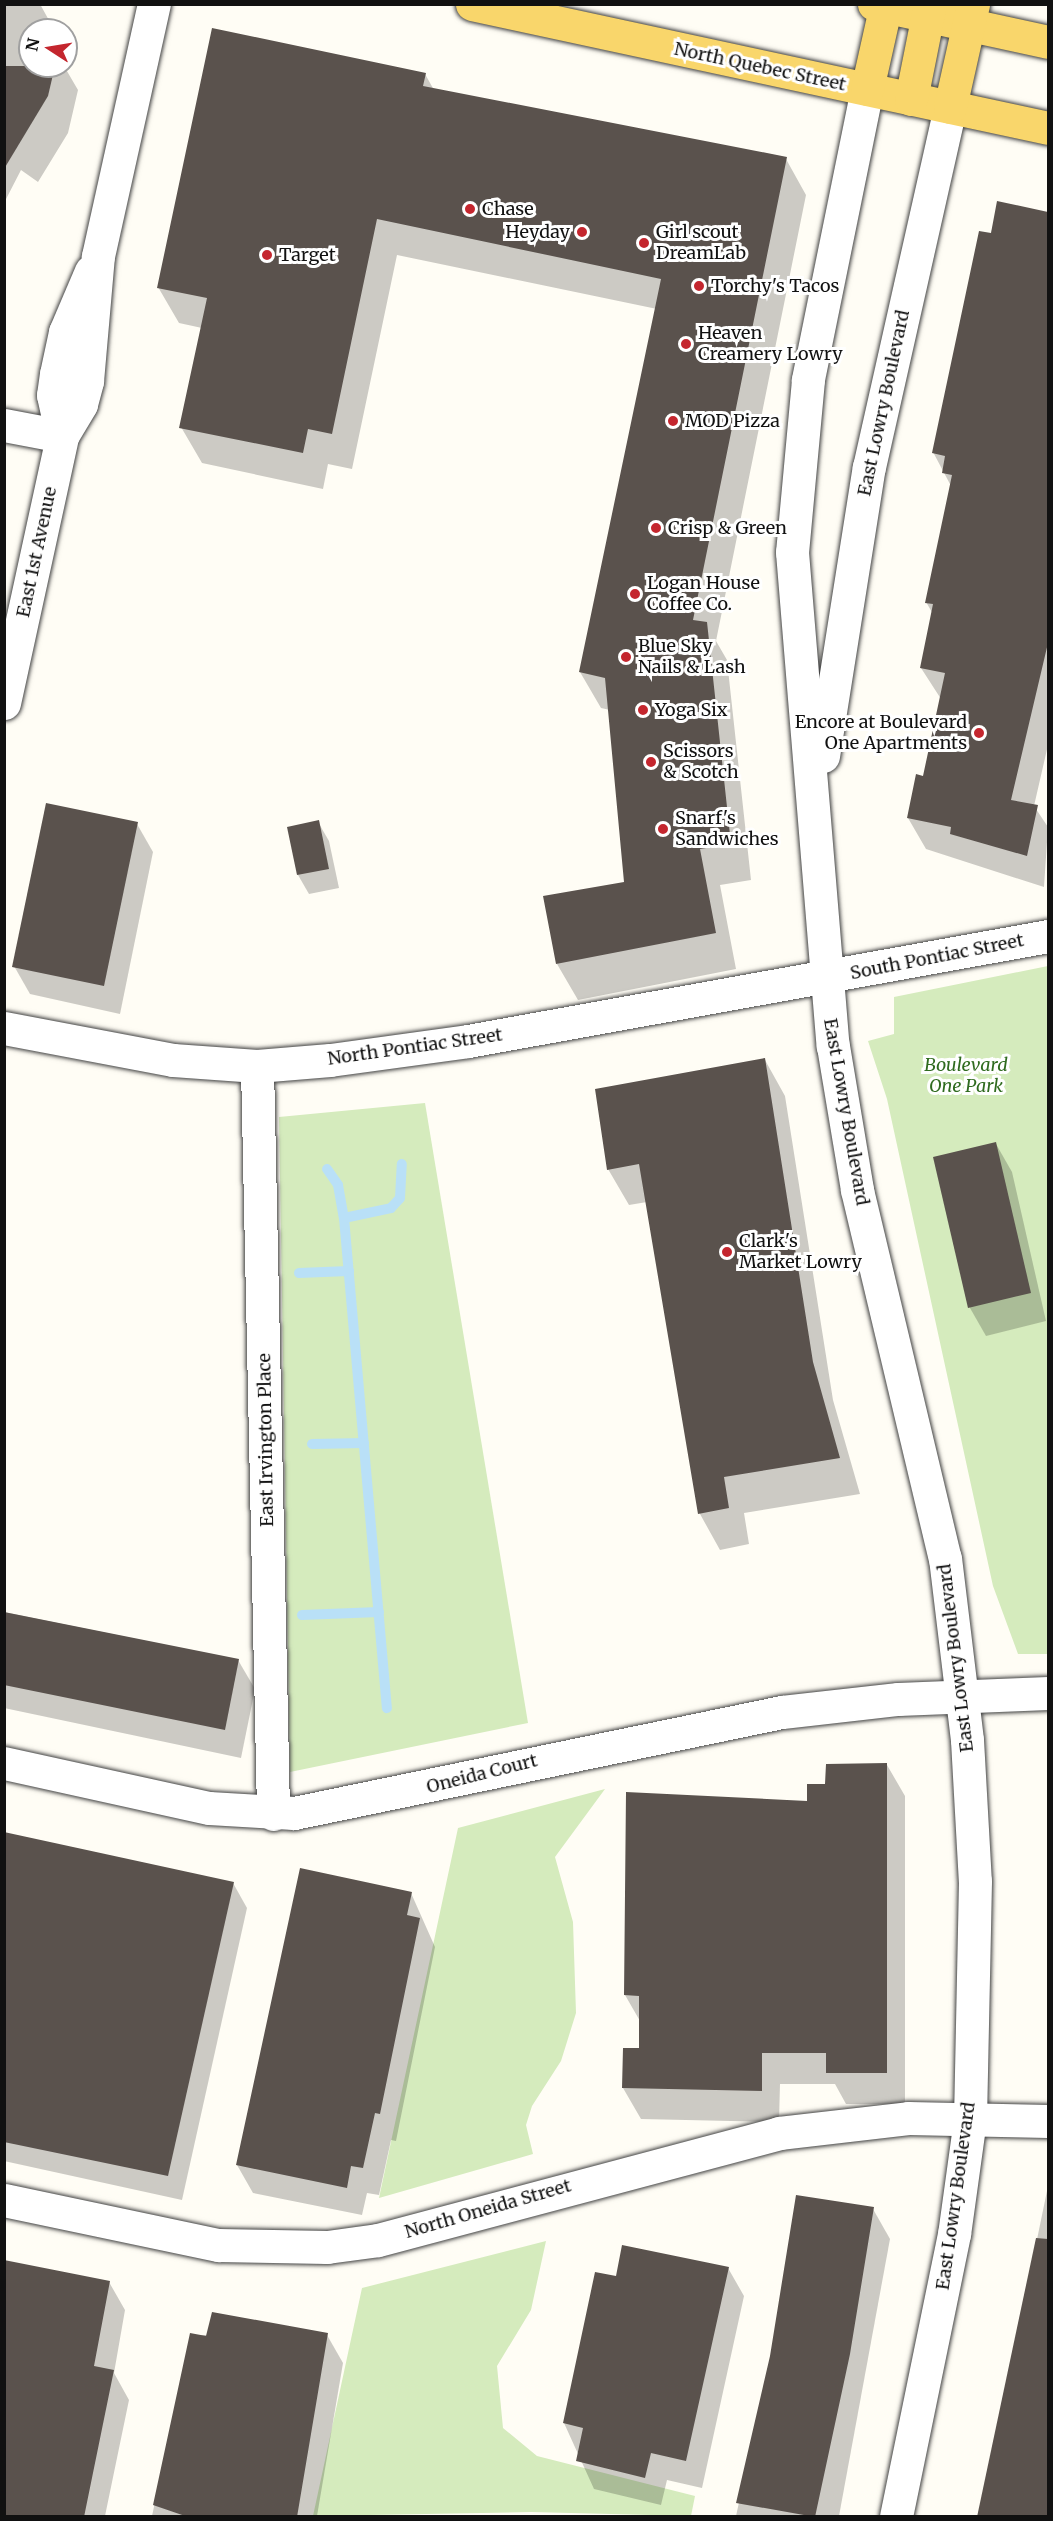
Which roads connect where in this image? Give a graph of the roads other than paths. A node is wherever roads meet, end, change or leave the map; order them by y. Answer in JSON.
{"nodes":[{"id":1,"x":154,"y":4,"type":"edge"},
{"id":2,"x":472,"y":4,"type":"edge"},
{"id":3,"x":882,"y":5,"type":"edge"},
{"id":4,"x":928,"y":10,"type":"edge"},
{"id":5,"x":971,"y":15,"type":"edge"},
{"id":6,"x":1048,"y":42,"type":"edge"},
{"id":7,"x":867,"y":89,"type":"junction"},
{"id":8,"x":910,"y":99,"type":"junction"},
{"id":9,"x":950,"y":107,"type":"junction"},
{"id":10,"x":1048,"y":128,"type":"edge"},
{"id":11,"x":4,"y":425,"type":"edge"},
{"id":12,"x":62,"y":436,"type":"junction"},
{"id":13,"x":4,"y":703,"type":"edge"},
{"id":14,"x":815,"y":805,"type":"junction"},
{"id":15,"x":1048,"y":936,"type":"edge"},
{"id":16,"x":825,"y":978,"type":"junction"},
{"id":17,"x":4,"y":1028,"type":"edge"},
{"id":18,"x":257,"y":1066,"type":"junction"},
{"id":19,"x":1048,"y":1693,"type":"edge"},
{"id":20,"x":962,"y":1694,"type":"junction"},
{"id":21,"x":4,"y":1763,"type":"edge"},
{"id":22,"x":273,"y":1814,"type":"junction"},
{"id":23,"x":970,"y":2119,"type":"junction"},
{"id":24,"x":1048,"y":2121,"type":"edge"},
{"id":25,"x":4,"y":2200,"type":"edge"},
{"id":26,"x":896,"y":2517,"type":"edge"}],
"edges":[{"from":1,"to":12,"type":"street","name":"East 1st Avenue"},
{"from":2,"to":7,"type":"main road","name":"North Quebec Street"},
{"from":3,"to":4,"type":"main road"},
{"from":3,"to":7,"type":"main road","name":"East Lowry Boulevard"},
{"from":4,"to":5,"type":"main road"},
{"from":4,"to":8,"type":"main road"},
{"from":5,"to":6,"type":"main road"},
{"from":5,"to":9,"type":"main road","name":"East Lowry Boulevard"},
{"from":7,"to":8,"type":"main road","name":"North Quebec Street"},
{"from":7,"to":14,"type":"street","name":"East Lowry Boulevard"},
{"from":8,"to":9,"type":"main road","name":"North Quebec Street"},
{"from":9,"to":10,"type":"main road","name":"North Quebec Street"},
{"from":9,"to":14,"type":"street","name":"East Lowry Boulevard"},
{"from":11,"to":12,"type":"street"},
{"from":12,"to":13,"type":"street","name":"East 1st Avenue"},
{"from":14,"to":16,"type":"street","name":"East Lowry Boulevard"},
{"from":15,"to":16,"type":"street","name":"South Pontiac Street"},
{"from":16,"to":18,"type":"street","name":"North Pontiac Street"},
{"from":16,"to":20,"type":"street","name":"East Lowry Boulevard"},
{"from":17,"to":18,"type":"street","name":"North Pontiac Street"},
{"from":18,"to":22,"type":"street","name":"East Irvington Place"},
{"from":19,"to":20,"type":"street","name":"Oneida Court"},
{"from":20,"to":22,"type":"street","name":"Oneida Court"},
{"from":20,"to":23,"type":"street","name":"East Lowry Boulevard"},
{"from":21,"to":22,"type":"street","name":"Oneida Court"},
{"from":23,"to":24,"type":"street","name":"North Oneida Street"},
{"from":23,"to":25,"type":"street","name":"North Oneida Street"},
{"from":23,"to":26,"type":"street","name":"East Lowry Boulevard"}]}
